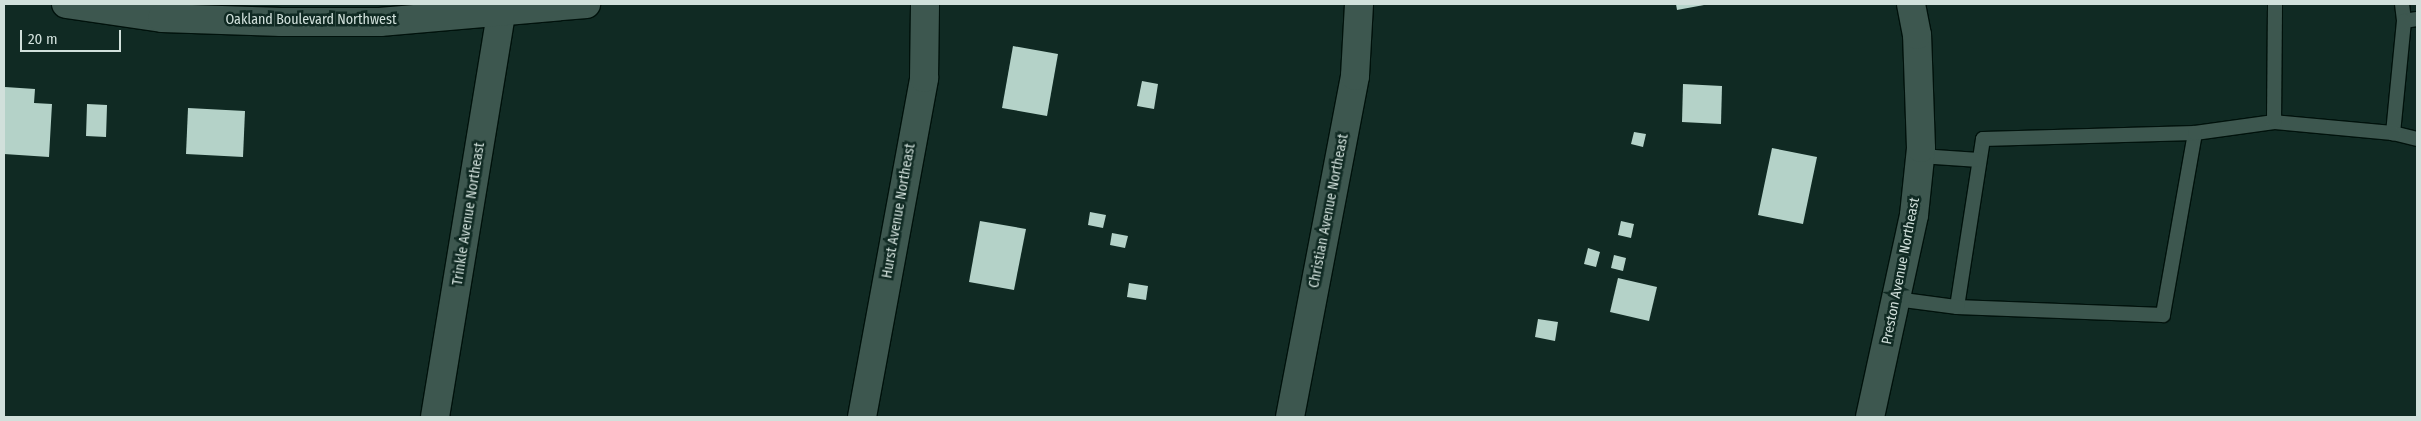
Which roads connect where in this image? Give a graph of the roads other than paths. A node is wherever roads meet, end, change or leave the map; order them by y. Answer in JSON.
{"nodes":[{"id":1,"x":66,"y":4,"type":"edge"},
{"id":2,"x":586,"y":4,"type":"edge"},
{"id":3,"x":925,"y":4,"type":"edge"},
{"id":4,"x":1359,"y":4,"type":"edge"},
{"id":5,"x":1911,"y":4,"type":"edge"},
{"id":6,"x":2275,"y":4,"type":"edge"},
{"id":7,"x":2402,"y":4,"type":"edge"},
{"id":8,"x":503,"y":7,"type":"edge"},
{"id":9,"x":2411,"y":20,"type":"edge"},
{"id":10,"x":2274,"y":122,"type":"junction"},
{"id":11,"x":2195,"y":133,"type":"junction"},
{"id":12,"x":2393,"y":133,"type":"junction"},
{"id":13,"x":2417,"y":139,"type":"edge"},
{"id":14,"x":1920,"y":156,"type":"junction"},
{"id":15,"x":1980,"y":160,"type":"junction"},
{"id":16,"x":1896,"y":299,"type":"junction"},
{"id":17,"x":1957,"y":307,"type":"junction"},
{"id":18,"x":435,"y":417,"type":"edge"},
{"id":19,"x":862,"y":417,"type":"edge"},
{"id":20,"x":1290,"y":417,"type":"edge"},
{"id":21,"x":1870,"y":417,"type":"edge"}],
"edges":[{"from":1,"to":8,"type":"street","name":"Oakland Boulevard Northwest"},
{"from":2,"to":8,"type":"street","name":"Oakland Boulevard Northwest"},
{"from":3,"to":19,"type":"street","name":"Hurst Avenue Northeast"},
{"from":4,"to":20,"type":"street","name":"Christian Avenue Northeast"},
{"from":5,"to":14,"type":"street","name":"Preston Avenue Northeast"},
{"from":6,"to":10,"type":"lane"},
{"from":7,"to":9,"type":"lane"},
{"from":8,"to":18,"type":"street","name":"Trinkle Avenue Northeast"},
{"from":9,"to":12,"type":"lane"},
{"from":10,"to":11,"type":"lane"},
{"from":10,"to":12,"type":"lane"},
{"from":11,"to":15,"type":"lane"},
{"from":11,"to":17,"type":"lane"},
{"from":12,"to":13,"type":"lane"},
{"from":14,"to":15,"type":"lane"},
{"from":14,"to":16,"type":"street","name":"Preston Avenue Northeast"},
{"from":15,"to":17,"type":"lane"},
{"from":16,"to":17,"type":"lane"},
{"from":16,"to":21,"type":"street","name":"Preston Avenue Northeast"}]}
